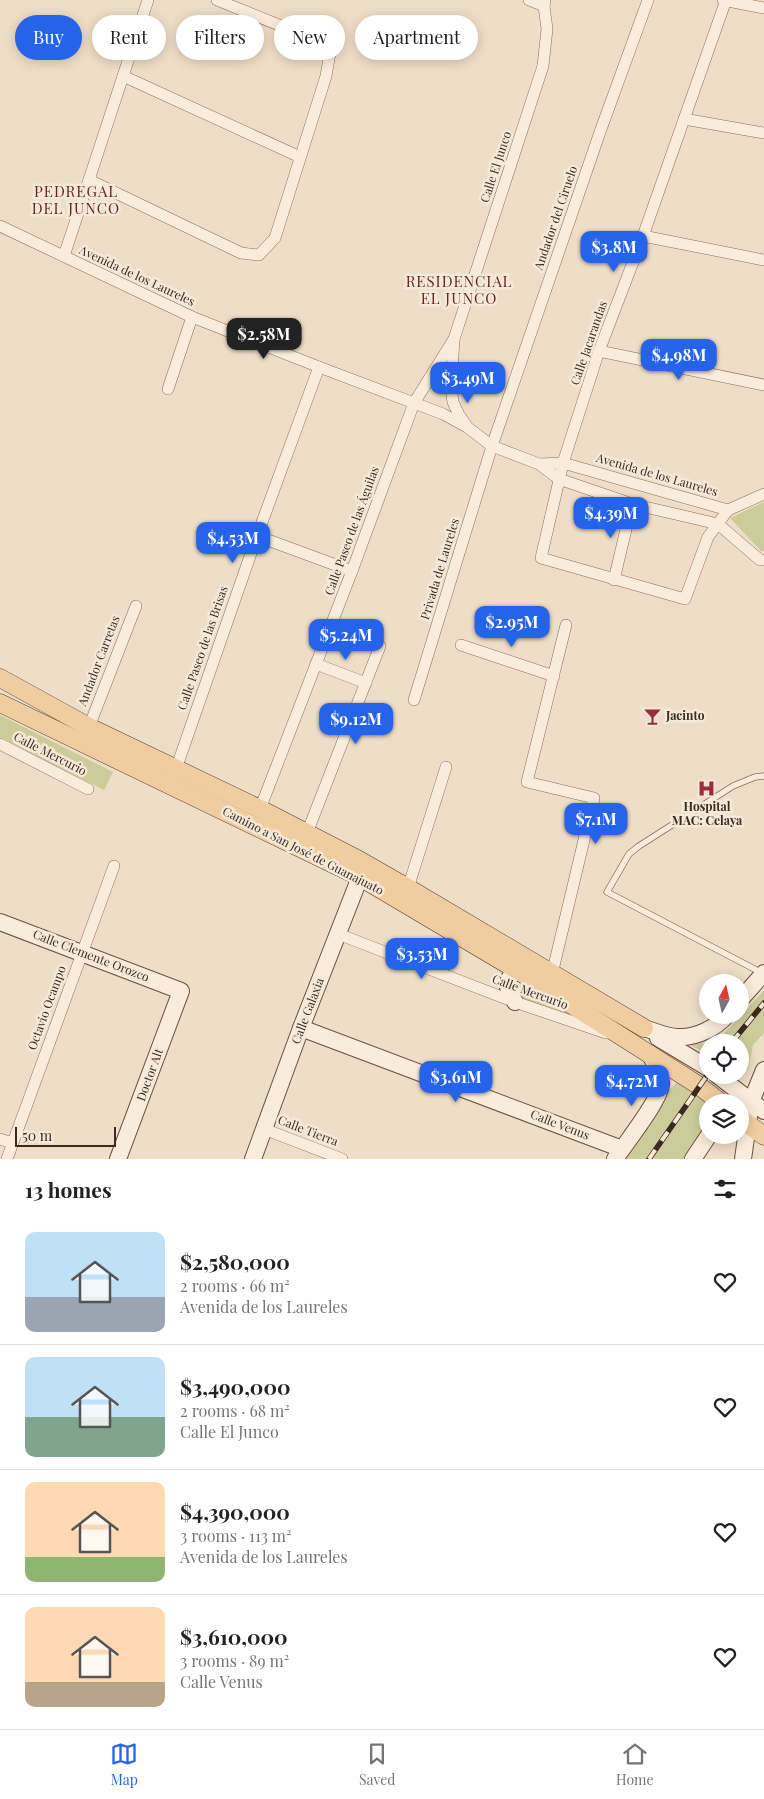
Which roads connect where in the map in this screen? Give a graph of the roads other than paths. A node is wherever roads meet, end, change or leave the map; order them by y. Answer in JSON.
{"nodes":[{"id":1,"x":148,"y":0,"type":"edge"},
{"id":2,"x":217,"y":0,"type":"edge"},
{"id":3,"x":529,"y":0,"type":"edge"},
{"id":4,"x":648,"y":0,"type":"edge"},
{"id":5,"x":724,"y":0,"type":"edge"},
{"id":6,"x":544,"y":3,"type":"edge"},
{"id":7,"x":764,"y":8,"type":"edge"},
{"id":8,"x":123,"y":76,"type":"junction"},
{"id":9,"x":684,"y":118,"type":"junction"},
{"id":10,"x":764,"y":133,"type":"edge"},
{"id":11,"x":300,"y":157,"type":"junction"},
{"id":12,"x":89,"y":180,"type":"junction"},
{"id":13,"x":0,"y":226,"type":"edge"},
{"id":14,"x":642,"y":236,"type":"junction"},
{"id":15,"x":64,"y":256,"type":"junction"},
{"id":16,"x":764,"y":260,"type":"edge"},
{"id":17,"x":192,"y":317,"type":"junction"},
{"id":18,"x":454,"y":339,"type":"junction"},
{"id":19,"x":599,"y":351,"type":"junction"},
{"id":20,"x":319,"y":368,"type":"junction"},
{"id":21,"x":764,"y":385,"type":"edge"},
{"id":22,"x":168,"y":389,"type":"dead end"},
{"id":23,"x":414,"y":403,"type":"junction"},
{"id":24,"x":467,"y":427,"type":"junction"},
{"id":25,"x":492,"y":446,"type":"junction"},
{"id":26,"x":539,"y":464,"type":"junction"},
{"id":27,"x":563,"y":464,"type":"junction"},
{"id":28,"x":559,"y":479,"type":"junction"},
{"id":29,"x":764,"y":494,"type":"edge"},
{"id":30,"x":632,"y":504,"type":"junction"},
{"id":31,"x":728,"y":510,"type":"junction"},
{"id":32,"x":718,"y":524,"type":"junction"},
{"id":33,"x":257,"y":536,"type":"junction"},
{"id":34,"x":764,"y":560,"type":"edge"},
{"id":35,"x":352,"y":571,"type":"junction"},
{"id":36,"x":614,"y":580,"type":"junction"},
{"id":37,"x":136,"y":606,"type":"dead end"},
{"id":38,"x":566,"y":625,"type":"dead end"},
{"id":39,"x":461,"y":645,"type":"dead end"},
{"id":40,"x":380,"y":646,"type":"dead end"},
{"id":41,"x":316,"y":664,"type":"junction"},
{"id":42,"x":554,"y":676,"type":"junction"},
{"id":43,"x":0,"y":678,"type":"edge"},
{"id":44,"x":366,"y":683,"type":"junction"},
{"id":45,"x":414,"y":700,"type":"dead end"},
{"id":46,"x":0,"y":703,"type":"edge"},
{"id":47,"x":89,"y":727,"type":"junction"},
{"id":48,"x":67,"y":736,"type":"junction"},
{"id":49,"x":0,"y":744,"type":"edge"},
{"id":50,"x":446,"y":767,"type":"dead end"},
{"id":51,"x":176,"y":769,"type":"junction"},
{"id":52,"x":764,"y":776,"type":"edge"},
{"id":53,"x":88,"y":788,"type":"dead end"},
{"id":54,"x":260,"y":809,"type":"junction"},
{"id":55,"x":307,"y":833,"type":"junction"},
{"id":56,"x":114,"y":866,"type":"dead end"},
{"id":57,"x":363,"y":871,"type":"junction"},
{"id":58,"x":408,"y":888,"type":"junction"},
{"id":59,"x":0,"y":922,"type":"edge"},
{"id":60,"x":338,"y":934,"type":"junction"},
{"id":61,"x":81,"y":952,"type":"junction"},
{"id":62,"x":522,"y":964,"type":"junction"},
{"id":63,"x":764,"y":973,"type":"edge"},
{"id":64,"x":552,"y":974,"type":"junction"},
{"id":65,"x":749,"y":990,"type":"edge"},
{"id":66,"x":181,"y":991,"type":"joint"},
{"id":67,"x":515,"y":1002,"type":"junction"},
{"id":68,"x":719,"y":1024,"type":"edge"},
{"id":69,"x":301,"y":1028,"type":"junction"},
{"id":70,"x":644,"y":1028,"type":"junction"},
{"id":71,"x":629,"y":1041,"type":"junction"},
{"id":72,"x":650,"y":1054,"type":"junction"},
{"id":73,"x":699,"y":1062,"type":"edge"},
{"id":74,"x":764,"y":1070,"type":"edge"},
{"id":75,"x":729,"y":1084,"type":"edge"},
{"id":76,"x":709,"y":1094,"type":"edge"},
{"id":77,"x":757,"y":1106,"type":"edge"},
{"id":78,"x":749,"y":1125,"type":"edge"},
{"id":79,"x":264,"y":1129,"type":"junction"},
{"id":80,"x":764,"y":1136,"type":"edge"},
{"id":81,"x":0,"y":1139,"type":"edge"},
{"id":82,"x":12,"y":1143,"type":"junction"},
{"id":83,"x":703,"y":1144,"type":"edge"},
{"id":84,"x":743,"y":1144,"type":"edge"},
{"id":85,"x":619,"y":1154,"type":"edge"},
{"id":86,"x":7,"y":1159,"type":"edge"},
{"id":87,"x":118,"y":1159,"type":"edge"},
{"id":88,"x":253,"y":1159,"type":"edge"},
{"id":89,"x":342,"y":1159,"type":"edge"},
{"id":90,"x":693,"y":1159,"type":"edge"},
{"id":91,"x":743,"y":1159,"type":"edge"}],
"edges":[{"from":1,"to":8,"type":"street"},
{"from":2,"to":11,"type":"street"},
{"from":3,"to":6,"type":"street"},
{"from":4,"to":25,"type":"street","name":"Andador del Ciruelo"},
{"from":5,"to":7,"type":"street"},
{"from":5,"to":9,"type":"street","name":"Calle Jacarandas"},
{"from":6,"to":18,"type":"street","name":"Calle El Junco"},
{"from":8,"to":11,"type":"street"},
{"from":8,"to":12,"type":"street"},
{"from":9,"to":10,"type":"street"},
{"from":9,"to":14,"type":"street","name":"Calle Jacarandas"},
{"from":11,"to":12,"type":"street"},
{"from":12,"to":15,"type":"street"},
{"from":13,"to":15,"type":"street","name":"Avenida de los Laureles"},
{"from":14,"to":16,"type":"street"},
{"from":14,"to":19,"type":"street","name":"Calle Jacarandas"},
{"from":15,"to":17,"type":"street","name":"Avenida de los Laureles"},
{"from":17,"to":20,"type":"street","name":"Avenida de los Laureles"},
{"from":17,"to":22,"type":"street"},
{"from":18,"to":23,"type":"street","name":"Calle El Junco"},
{"from":18,"to":24,"type":"street","name":"Calle El Junco"},
{"from":19,"to":21,"type":"street"},
{"from":19,"to":27,"type":"street","name":"Calle Jacarandas"},
{"from":20,"to":23,"type":"street","name":"Avenida de los Laureles"},
{"from":20,"to":33,"type":"street","name":"Calle Paseo de las Brisas"},
{"from":23,"to":24,"type":"street","name":"Avenida de los Laureles"},
{"from":23,"to":35,"type":"street","name":"Calle Paseo de las Águilas"},
{"from":24,"to":25,"type":"street","name":"Avenida de los Laureles"},
{"from":25,"to":26,"type":"street","name":"Avenida de los Laureles"},
{"from":25,"to":45,"type":"street","name":"Privada de Laureles"},
{"from":26,"to":27,"type":"street","name":"Avenida de los Laureles"},
{"from":26,"to":28,"type":"street","name":"Avenida de los Laureles"},
{"from":27,"to":28,"type":"street","name":"Calle Jacarandas"},
{"from":27,"to":31,"type":"street","name":"Avenida de los Laureles"},
{"from":28,"to":30,"type":"street","name":"Avenida de los Laureles"},
{"from":28,"to":36,"type":"street","name":"Calle Jacarandas"},
{"from":29,"to":31,"type":"street","name":"Avenida de los Laureles"},
{"from":30,"to":32,"type":"street","name":"Avenida de los Laureles"},
{"from":30,"to":36,"type":"street"},
{"from":31,"to":32,"type":"street"},
{"from":32,"to":34,"type":"street","name":"Avenida de los Laureles"},
{"from":32,"to":36,"type":"street"},
{"from":33,"to":35,"type":"street"},
{"from":33,"to":51,"type":"street","name":"Calle Paseo de las Brisas"},
{"from":35,"to":41,"type":"street","name":"Calle Paseo de las Águilas"},
{"from":37,"to":47,"type":"street","name":"Andador Carretas"},
{"from":38,"to":42,"type":"street"},
{"from":39,"to":42,"type":"street"},
{"from":40,"to":44,"type":"street"},
{"from":41,"to":44,"type":"street"},
{"from":41,"to":54,"type":"street","name":"Calle Paseo de las Águilas"},
{"from":42,"to":64,"type":"street"},
{"from":43,"to":47,"type":"main road","name":"Camino a San José de Guanajuato"},
{"from":44,"to":55,"type":"street"},
{"from":46,"to":48,"type":"main road","name":"Camino a San José de Guanajuato"},
{"from":47,"to":51,"type":"main road","name":"Camino a San José de Guanajuato"},
{"from":48,"to":51,"type":"street"},
{"from":48,"to":57,"type":"main road","name":"Camino a San José de Guanajuato"},
{"from":49,"to":53,"type":"street","name":"Calle Mercurio"},
{"from":50,"to":58,"type":"street"},
{"from":51,"to":54,"type":"main road","name":"Camino a San José de Guanajuato"},
{"from":52,"to":63,"type":"lane"},
{"from":54,"to":55,"type":"main road","name":"Camino a San José de Guanajuato"},
{"from":55,"to":57,"type":"main road","name":"Camino a San José de Guanajuato"},
{"from":56,"to":61,"type":"street","name":"Octavio Ocampo"},
{"from":57,"to":58,"type":"main road","name":"Camino a San José de Guanajuato"},
{"from":57,"to":60,"type":"street","name":"Calle Galaxia"},
{"from":57,"to":62,"type":"main road","name":"Camino a San José de Guanajuato"},
{"from":58,"to":62,"type":"main road","name":"Camino a San José de Guanajuato"},
{"from":59,"to":61,"type":"street","name":"Calle Clemente Orozco"},
{"from":60,"to":67,"type":"street","name":"Calle Mercurio"},
{"from":60,"to":69,"type":"street","name":"Calle Galaxia"},
{"from":61,"to":66,"type":"street","name":"Calle Clemente Orozco"},
{"from":61,"to":82,"type":"street","name":"Octavio Ocampo"},
{"from":62,"to":64,"type":"main road","name":"Camino a San José de Guanajuato"},
{"from":62,"to":67,"type":"street"},
{"from":62,"to":71,"type":"main road","name":"Camino a San José de Guanajuato"},
{"from":63,"to":65,"type":"street"},
{"from":64,"to":70,"type":"main road","name":"Camino a San José de Guanajuato"},
{"from":66,"to":87,"type":"street","name":"Doctor Alt"},
{"from":67,"to":71,"type":"street","name":"Calle Mercurio"},
{"from":68,"to":70,"type":"street"},
{"from":69,"to":79,"type":"street","name":"Calle Galaxia"},
{"from":69,"to":85,"type":"street","name":"Calle Venus"},
{"from":70,"to":73,"type":"street","name":"Camino a San José de Guanajuato"},
{"from":71,"to":72,"type":"main road","name":"Camino a San José de Guanajuato"},
{"from":72,"to":76,"type":"main road","name":"Camino a San José de Guanajuato"},
{"from":72,"to":85,"type":"street"},
{"from":74,"to":77,"type":"street"},
{"from":75,"to":77,"type":"street"},
{"from":78,"to":80,"type":"main road"},
{"from":79,"to":88,"type":"street","name":"Calle Galaxia"},
{"from":79,"to":89,"type":"street","name":"Calle Tierra"},
{"from":81,"to":82,"type":"street"},
{"from":82,"to":86,"type":"street","name":"Octavio Ocampo"},
{"from":83,"to":90,"type":"street"},
{"from":84,"to":91,"type":"street"}]}
